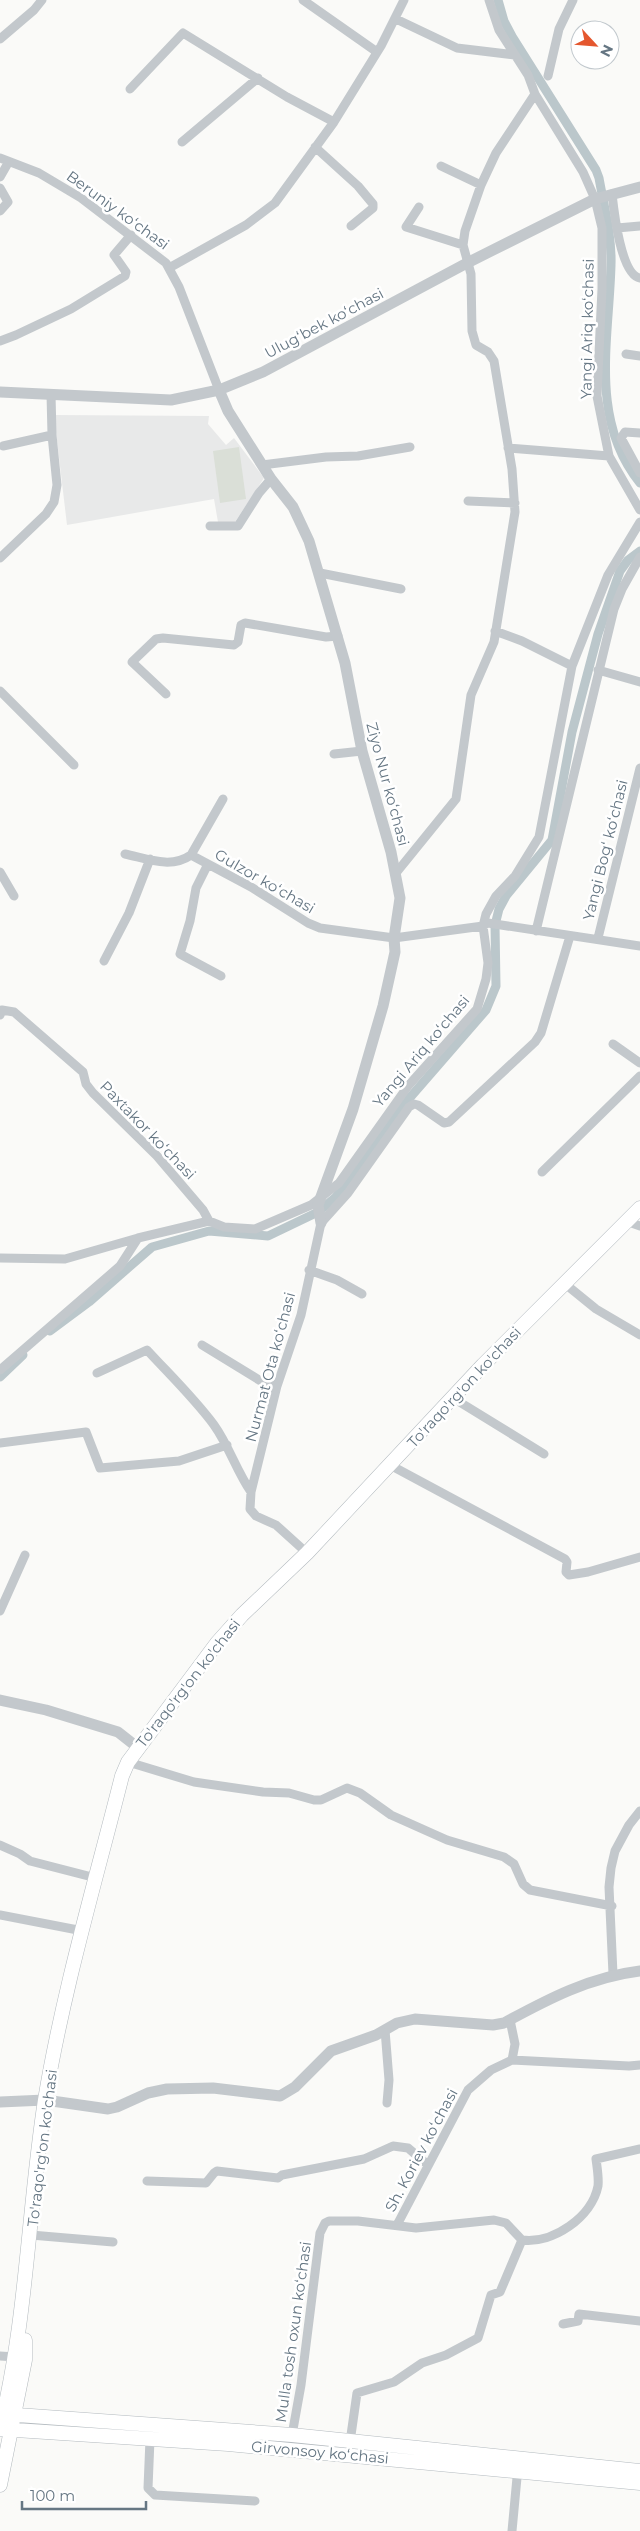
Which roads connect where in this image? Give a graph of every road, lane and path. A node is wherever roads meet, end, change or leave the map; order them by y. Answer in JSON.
{"nodes":[{"id":1,"x":42,"y":0,"type":"edge"},
{"id":2,"x":303,"y":0,"type":"edge"},
{"id":3,"x":404,"y":0,"type":"edge"},
{"id":4,"x":489,"y":0,"type":"edge"},
{"id":5,"x":573,"y":0,"type":"edge"},
{"id":6,"x":396,"y":19,"type":"junction"},
{"id":7,"x":0,"y":39,"type":"edge"},
{"id":8,"x":377,"y":52,"type":"junction"},
{"id":9,"x":515,"y":55,"type":"junction"},
{"id":10,"x":548,"y":76,"type":"dead end"},
{"id":11,"x":258,"y":78,"type":"junction"},
{"id":12,"x":130,"y":89,"type":"dead end"},
{"id":13,"x":535,"y":94,"type":"junction"},
{"id":14,"x":334,"y":122,"type":"junction"},
{"id":15,"x":182,"y":142,"type":"dead end"},
{"id":16,"x":315,"y":147,"type":"junction"},
{"id":17,"x":4,"y":160,"type":"edge"},
{"id":18,"x":441,"y":166,"type":"dead end"},
{"id":19,"x":0,"y":177,"type":"edge"},
{"id":20,"x":481,"y":185,"type":"junction"},
{"id":21,"x":640,"y":187,"type":"edge"},
{"id":22,"x":0,"y":188,"type":"edge"},
{"id":23,"x":612,"y":194,"type":"junction"},
{"id":24,"x":595,"y":199,"type":"junction"},
{"id":25,"x":419,"y":207,"type":"dead end"},
{"id":26,"x":0,"y":211,"type":"edge"},
{"id":27,"x":351,"y":226,"type":"dead end"},
{"id":28,"x":640,"y":226,"type":"edge"},
{"id":29,"x":617,"y":228,"type":"junction"},
{"id":30,"x":132,"y":235,"type":"junction"},
{"id":31,"x":463,"y":245,"type":"junction"},
{"id":32,"x":467,"y":263,"type":"junction"},
{"id":33,"x":169,"y":268,"type":"junction"},
{"id":34,"x":640,"y":278,"type":"edge"},
{"id":35,"x":0,"y":341,"type":"edge"},
{"id":36,"x":626,"y":354,"type":"dead end"},
{"id":37,"x":640,"y":356,"type":"edge"},
{"id":38,"x":219,"y":390,"type":"junction"},
{"id":39,"x":0,"y":392,"type":"edge"},
{"id":40,"x":51,"y":394,"type":"junction"},
{"id":41,"x":638,"y":433,"type":"edge"},
{"id":42,"x":52,"y":435,"type":"junction"},
{"id":43,"x":3,"y":446,"type":"dead end"},
{"id":44,"x":410,"y":447,"type":"dead end"},
{"id":45,"x":508,"y":448,"type":"junction"},
{"id":46,"x":609,"y":456,"type":"junction"},
{"id":47,"x":262,"y":465,"type":"junction"},
{"id":48,"x":640,"y":473,"type":"edge"},
{"id":49,"x":271,"y":479,"type":"junction"},
{"id":50,"x":468,"y":501,"type":"dead end"},
{"id":51,"x":515,"y":503,"type":"junction"},
{"id":52,"x":640,"y":510,"type":"edge"},
{"id":53,"x":640,"y":522,"type":"edge"},
{"id":54,"x":210,"y":526,"type":"dead end"},
{"id":55,"x":640,"y":557,"type":"edge"},
{"id":56,"x":0,"y":558,"type":"edge"},
{"id":57,"x":320,"y":573,"type":"junction"},
{"id":58,"x":401,"y":589,"type":"dead end"},
{"id":59,"x":495,"y":631,"type":"junction"},
{"id":60,"x":338,"y":636,"type":"junction"},
{"id":61,"x":572,"y":666,"type":"junction"},
{"id":62,"x":598,"y":670,"type":"junction"},
{"id":63,"x":640,"y":682,"type":"edge"},
{"id":64,"x":0,"y":691,"type":"edge"},
{"id":65,"x":166,"y":694,"type":"dead end"},
{"id":66,"x":362,"y":751,"type":"junction"},
{"id":67,"x":334,"y":754,"type":"dead end"},
{"id":68,"x":74,"y":764,"type":"dead end"},
{"id":69,"x":640,"y":768,"type":"edge"},
{"id":70,"x":223,"y":799,"type":"dead end"},
{"id":71,"x":125,"y":854,"type":"dead end"},
{"id":72,"x":191,"y":855,"type":"junction"},
{"id":73,"x":150,"y":860,"type":"junction"},
{"id":74,"x":208,"y":864,"type":"junction"},
{"id":75,"x":0,"y":872,"type":"edge"},
{"id":76,"x":396,"y":873,"type":"junction"},
{"id":77,"x":14,"y":896,"type":"dead end"},
{"id":78,"x":485,"y":925,"type":"junction"},
{"id":79,"x":536,"y":931,"type":"junction"},
{"id":80,"x":570,"y":936,"type":"junction"},
{"id":81,"x":394,"y":938,"type":"junction"},
{"id":82,"x":598,"y":938,"type":"junction"},
{"id":83,"x":640,"y":946,"type":"edge"},
{"id":84,"x":104,"y":961,"type":"dead end"},
{"id":85,"x":221,"y":976,"type":"dead end"},
{"id":86,"x":0,"y":1015,"type":"edge"},
{"id":87,"x":613,"y":1044,"type":"dead end"},
{"id":88,"x":640,"y":1063,"type":"edge"},
{"id":89,"x":640,"y":1076,"type":"edge"},
{"id":90,"x":542,"y":1172,"type":"dead end"},
{"id":91,"x":319,"y":1200,"type":"junction"},
{"id":92,"x":640,"y":1208,"type":"edge"},
{"id":93,"x":208,"y":1221,"type":"junction"},
{"id":94,"x":626,"y":1221,"type":"junction"},
{"id":95,"x":321,"y":1223,"type":"junction"},
{"id":96,"x":640,"y":1226,"type":"edge"},
{"id":97,"x":138,"y":1238,"type":"junction"},
{"id":98,"x":0,"y":1258,"type":"edge"},
{"id":99,"x":309,"y":1270,"type":"junction"},
{"id":100,"x":564,"y":1283,"type":"junction"},
{"id":101,"x":362,"y":1294,"type":"dead end"},
{"id":102,"x":640,"y":1335,"type":"edge"},
{"id":103,"x":202,"y":1345,"type":"dead end"},
{"id":104,"x":0,"y":1370,"type":"edge"},
{"id":105,"x":97,"y":1373,"type":"dead end"},
{"id":106,"x":277,"y":1386,"type":"junction"},
{"id":107,"x":453,"y":1398,"type":"junction"},
{"id":108,"x":0,"y":1443,"type":"edge"},
{"id":109,"x":227,"y":1445,"type":"junction"},
{"id":110,"x":544,"y":1454,"type":"dead end"},
{"id":111,"x":390,"y":1465,"type":"junction"},
{"id":112,"x":251,"y":1492,"type":"junction"},
{"id":113,"x":307,"y":1553,"type":"junction"},
{"id":114,"x":25,"y":1555,"type":"dead end"},
{"id":115,"x":640,"y":1557,"type":"edge"},
{"id":116,"x":0,"y":1611,"type":"edge"},
{"id":117,"x":0,"y":1700,"type":"edge"},
{"id":118,"x":137,"y":1747,"type":"junction"},
{"id":119,"x":128,"y":1762,"type":"junction"},
{"id":120,"x":640,"y":1811,"type":"edge"},
{"id":121,"x":0,"y":1845,"type":"edge"},
{"id":122,"x":96,"y":1878,"type":"junction"},
{"id":123,"x":612,"y":1906,"type":"junction"},
{"id":124,"x":0,"y":1915,"type":"edge"},
{"id":125,"x":83,"y":1931,"type":"junction"},
{"id":126,"x":640,"y":1971,"type":"edge"},
{"id":127,"x":613,"y":1974,"type":"junction"},
{"id":128,"x":510,"y":2020,"type":"junction"},
{"id":129,"x":385,"y":2030,"type":"junction"},
{"id":130,"x":512,"y":2060,"type":"junction"},
{"id":131,"x":640,"y":2065,"type":"edge"},
{"id":132,"x":45,"y":2100,"type":"junction"},
{"id":133,"x":0,"y":2102,"type":"edge"},
{"id":134,"x":387,"y":2103,"type":"dead end"},
{"id":135,"x":640,"y":2148,"type":"edge"},
{"id":136,"x":428,"y":2165,"type":"junction"},
{"id":137,"x":147,"y":2181,"type":"dead end"},
{"id":138,"x":397,"y":2225,"type":"junction"},
{"id":139,"x":31,"y":2235,"type":"junction"},
{"id":140,"x":522,"y":2240,"type":"junction"},
{"id":141,"x":113,"y":2242,"type":"dead end"},
{"id":142,"x":26,"y":2278,"type":"junction"},
{"id":143,"x":640,"y":2321,"type":"edge"},
{"id":144,"x":563,"y":2324,"type":"dead end"},
{"id":145,"x":0,"y":2356,"type":"edge"},
{"id":146,"x":15,"y":2357,"type":"junction"},
{"id":147,"x":9,"y":2414,"type":"junction"},
{"id":148,"x":4,"y":2430,"type":"edge"},
{"id":149,"x":292,"y":2435,"type":"junction"},
{"id":150,"x":150,"y":2439,"type":"junction"},
{"id":151,"x":350,"y":2442,"type":"junction"},
{"id":152,"x":518,"y":2466,"type":"junction"},
{"id":153,"x":640,"y":2471,"type":"edge"},
{"id":154,"x":640,"y":2483,"type":"edge"},
{"id":155,"x":0,"y":2484,"type":"edge"},
{"id":156,"x":255,"y":2501,"type":"dead end"},
{"id":157,"x":512,"y":2531,"type":"edge"}],
"edges":[{"from":1,"to":7,"type":"street"},
{"from":2,"to":8,"type":"street"},
{"from":3,"to":6,"type":"street"},
{"from":4,"to":9,"type":"street","name":"Yangi Ariq koʻchasi"},
{"from":5,"to":10,"type":"street"},
{"from":6,"to":8,"type":"street"},
{"from":6,"to":9,"type":"street"},
{"from":8,"to":14,"type":"street"},
{"from":9,"to":13,"type":"street","name":"Yangi Ariq koʻchasi"},
{"from":11,"to":12,"type":"street"},
{"from":11,"to":14,"type":"street"},
{"from":11,"to":15,"type":"street"},
{"from":13,"to":20,"type":"street"},
{"from":13,"to":24,"type":"street","name":"Yangi Ariq koʻchasi"},
{"from":14,"to":16,"type":"street"},
{"from":16,"to":27,"type":"street"},
{"from":16,"to":33,"type":"street"},
{"from":17,"to":19,"type":"street","name":"Beruniy koʻchasi"},
{"from":17,"to":30,"type":"street","name":"Beruniy koʻchasi"},
{"from":18,"to":20,"type":"street"},
{"from":20,"to":31,"type":"street"},
{"from":21,"to":23,"type":"street","name":"Ulugʻbek koʻchasi"},
{"from":22,"to":26,"type":"street"},
{"from":23,"to":24,"type":"street","name":"Ulugʻbek koʻchasi"},
{"from":23,"to":29,"type":"street"},
{"from":24,"to":32,"type":"street","name":"Ulugʻbek koʻchasi"},
{"from":24,"to":46,"type":"street","name":"Yangi Ariq koʻchasi"},
{"from":25,"to":31,"type":"street"},
{"from":28,"to":29,"type":"street"},
{"from":29,"to":34,"type":"street"},
{"from":30,"to":33,"type":"street","name":"Beruniy koʻchasi"},
{"from":30,"to":35,"type":"street"},
{"from":31,"to":32,"type":"street"},
{"from":32,"to":38,"type":"street","name":"Ulugʻbek koʻchasi"},
{"from":32,"to":45,"type":"street"},
{"from":33,"to":38,"type":"street","name":"Beruniy koʻchasi"},
{"from":36,"to":37,"type":"street"},
{"from":38,"to":40,"type":"street","name":"Ulugʻbek koʻchasi"},
{"from":38,"to":47,"type":"street","name":"Ziyo Nur koʻchasi"},
{"from":39,"to":40,"type":"street","name":"Ulugʻbek koʻchasi"},
{"from":40,"to":42,"type":"street"},
{"from":41,"to":48,"type":"street"},
{"from":42,"to":43,"type":"street"},
{"from":42,"to":56,"type":"street"},
{"from":44,"to":47,"type":"street"},
{"from":45,"to":46,"type":"street"},
{"from":45,"to":51,"type":"street"},
{"from":46,"to":52,"type":"street","name":"Yangi Ariq koʻchasi"},
{"from":47,"to":49,"type":"street","name":"Ziyo Nur koʻchasi"},
{"from":49,"to":54,"type":"street"},
{"from":49,"to":57,"type":"street","name":"Ziyo Nur koʻchasi"},
{"from":50,"to":51,"type":"street"},
{"from":51,"to":59,"type":"street"},
{"from":53,"to":61,"type":"street","name":"Yangi Ariq koʻchasi"},
{"from":55,"to":62,"type":"street"},
{"from":57,"to":58,"type":"street"},
{"from":57,"to":60,"type":"street","name":"Ziyo Nur koʻchasi"},
{"from":59,"to":61,"type":"street"},
{"from":59,"to":76,"type":"street"},
{"from":60,"to":65,"type":"street"},
{"from":60,"to":66,"type":"street","name":"Ziyo Nur koʻchasi"},
{"from":61,"to":78,"type":"street","name":"Yangi Ariq koʻchasi"},
{"from":62,"to":63,"type":"street"},
{"from":62,"to":79,"type":"street"},
{"from":64,"to":68,"type":"street"},
{"from":66,"to":67,"type":"street"},
{"from":66,"to":76,"type":"street","name":"Ziyo Nur koʻchasi"},
{"from":69,"to":82,"type":"street","name":"Yangi Bogʻ koʻchasi"},
{"from":70,"to":72,"type":"street"},
{"from":71,"to":73,"type":"street","name":"Gulzor koʻchasi"},
{"from":72,"to":73,"type":"street","name":"Gulzor koʻchasi"},
{"from":72,"to":74,"type":"street","name":"Gulzor koʻchasi"},
{"from":73,"to":84,"type":"street"},
{"from":74,"to":81,"type":"street","name":"Gulzor koʻchasi"},
{"from":74,"to":85,"type":"street"},
{"from":75,"to":77,"type":"street"},
{"from":76,"to":81,"type":"street","name":"Ziyo Nur koʻchasi"},
{"from":78,"to":79,"type":"street","name":"Gulzor koʻchasi"},
{"from":78,"to":81,"type":"street","name":"Gulzor koʻchasi"},
{"from":78,"to":91,"type":"street","name":"Yangi Ariq koʻchasi"},
{"from":79,"to":80,"type":"street","name":"Gulzor koʻchasi"},
{"from":80,"to":82,"type":"street","name":"Gulzor koʻchasi"},
{"from":80,"to":95,"type":"street","name":"Nurmat Ota koʻchasi"},
{"from":81,"to":91,"type":"street","name":"Ziyo Nur koʻchasi"},
{"from":82,"to":83,"type":"street","name":"Gulzor koʻchasi"},
{"from":86,"to":93,"type":"street","name":"Paxtakor koʻchasi"},
{"from":87,"to":88,"type":"street"},
{"from":89,"to":90,"type":"street"},
{"from":91,"to":93,"type":"street","name":"Yangi Ariq koʻchasi"},
{"from":91,"to":95,"type":"street"},
{"from":92,"to":94,"type":"main road","name":"To'raqo'rg'on ko'chasi"},
{"from":93,"to":97,"type":"street","name":"Yangi Ariq koʻchasi"},
{"from":94,"to":96,"type":"street"},
{"from":94,"to":100,"type":"main road","name":"To'raqo'rg'on ko'chasi"},
{"from":95,"to":99,"type":"street","name":"Nurmat Ota koʻchasi"},
{"from":97,"to":98,"type":"street","name":"Yangi Ariq koʻchasi"},
{"from":97,"to":104,"type":"street"},
{"from":99,"to":101,"type":"street"},
{"from":99,"to":106,"type":"street","name":"Nurmat Ota koʻchasi"},
{"from":100,"to":102,"type":"street"},
{"from":100,"to":107,"type":"main road","name":"To'raqo'rg'on ko'chasi"},
{"from":103,"to":106,"type":"street"},
{"from":105,"to":109,"type":"street"},
{"from":106,"to":112,"type":"street","name":"Nurmat Ota koʻchasi"},
{"from":107,"to":110,"type":"street"},
{"from":107,"to":111,"type":"main road","name":"To'raqo'rg'on ko'chasi"},
{"from":108,"to":109,"type":"street"},
{"from":109,"to":112,"type":"street"},
{"from":111,"to":113,"type":"main road","name":"To'raqo'rg'on ko'chasi"},
{"from":111,"to":115,"type":"street"},
{"from":112,"to":113,"type":"street","name":"Nurmat Ota koʻchasi"},
{"from":113,"to":118,"type":"main road","name":"To'raqo'rg'on ko'chasi"},
{"from":114,"to":116,"type":"street"},
{"from":117,"to":118,"type":"street"},
{"from":118,"to":119,"type":"main road","name":"To'raqo'rg'on ko'chasi"},
{"from":119,"to":122,"type":"main road","name":"To'raqo'rg'on ko'chasi"},
{"from":119,"to":123,"type":"street"},
{"from":120,"to":123,"type":"street"},
{"from":121,"to":122,"type":"street"},
{"from":122,"to":125,"type":"main road","name":"To'raqo'rg'on ko'chasi"},
{"from":123,"to":127,"type":"street"},
{"from":124,"to":125,"type":"street"},
{"from":125,"to":132,"type":"main road","name":"To'raqo'rg'on ko'chasi"},
{"from":126,"to":127,"type":"street"},
{"from":127,"to":128,"type":"street"},
{"from":128,"to":129,"type":"street"},
{"from":128,"to":130,"type":"street"},
{"from":129,"to":132,"type":"street"},
{"from":129,"to":134,"type":"street"},
{"from":130,"to":131,"type":"street","name":"Sh. Koriev koʻchasi"},
{"from":130,"to":136,"type":"street","name":"Sh. Koriev koʻchasi"},
{"from":132,"to":133,"type":"street"},
{"from":132,"to":139,"type":"main road","name":"To'raqo'rg'on ko'chasi"},
{"from":135,"to":140,"type":"street"},
{"from":136,"to":137,"type":"street"},
{"from":136,"to":138,"type":"street","name":"Sh. Koriev koʻchasi"},
{"from":138,"to":140,"type":"street","name":"Mulla tosh oxun koʻchasi"},
{"from":138,"to":149,"type":"street","name":"Mulla tosh oxun koʻchasi"},
{"from":139,"to":141,"type":"street"},
{"from":139,"to":142,"type":"main road","name":"To'raqo'rg'on ko'chasi"},
{"from":140,"to":151,"type":"street"},
{"from":142,"to":146,"type":"main road","name":"To'raqo'rg'on ko'chasi"},
{"from":142,"to":147,"type":"main road","name":"To'raqo'rg'on ko'chasi"},
{"from":143,"to":144,"type":"street"},
{"from":145,"to":146,"type":"street"},
{"from":146,"to":147,"type":"main road","name":"To'raqo'rg'on ko'chasi"},
{"from":147,"to":148,"type":"main road"},
{"from":147,"to":149,"type":"main road","name":"Girvonsoy koʻchasi"},
{"from":148,"to":150,"type":"main road","name":"Girvonsoy koʻchasi"},
{"from":148,"to":155,"type":"main road"},
{"from":149,"to":151,"type":"main road","name":"Girvonsoy koʻchasi"},
{"from":150,"to":152,"type":"main road","name":"Girvonsoy koʻchasi"},
{"from":150,"to":156,"type":"street"},
{"from":151,"to":152,"type":"main road","name":"Girvonsoy koʻchasi"},
{"from":152,"to":153,"type":"main road","name":"Girvonsoy koʻchasi"},
{"from":152,"to":154,"type":"main road","name":"Girvonsoy koʻchasi"},
{"from":152,"to":157,"type":"street"}]}
